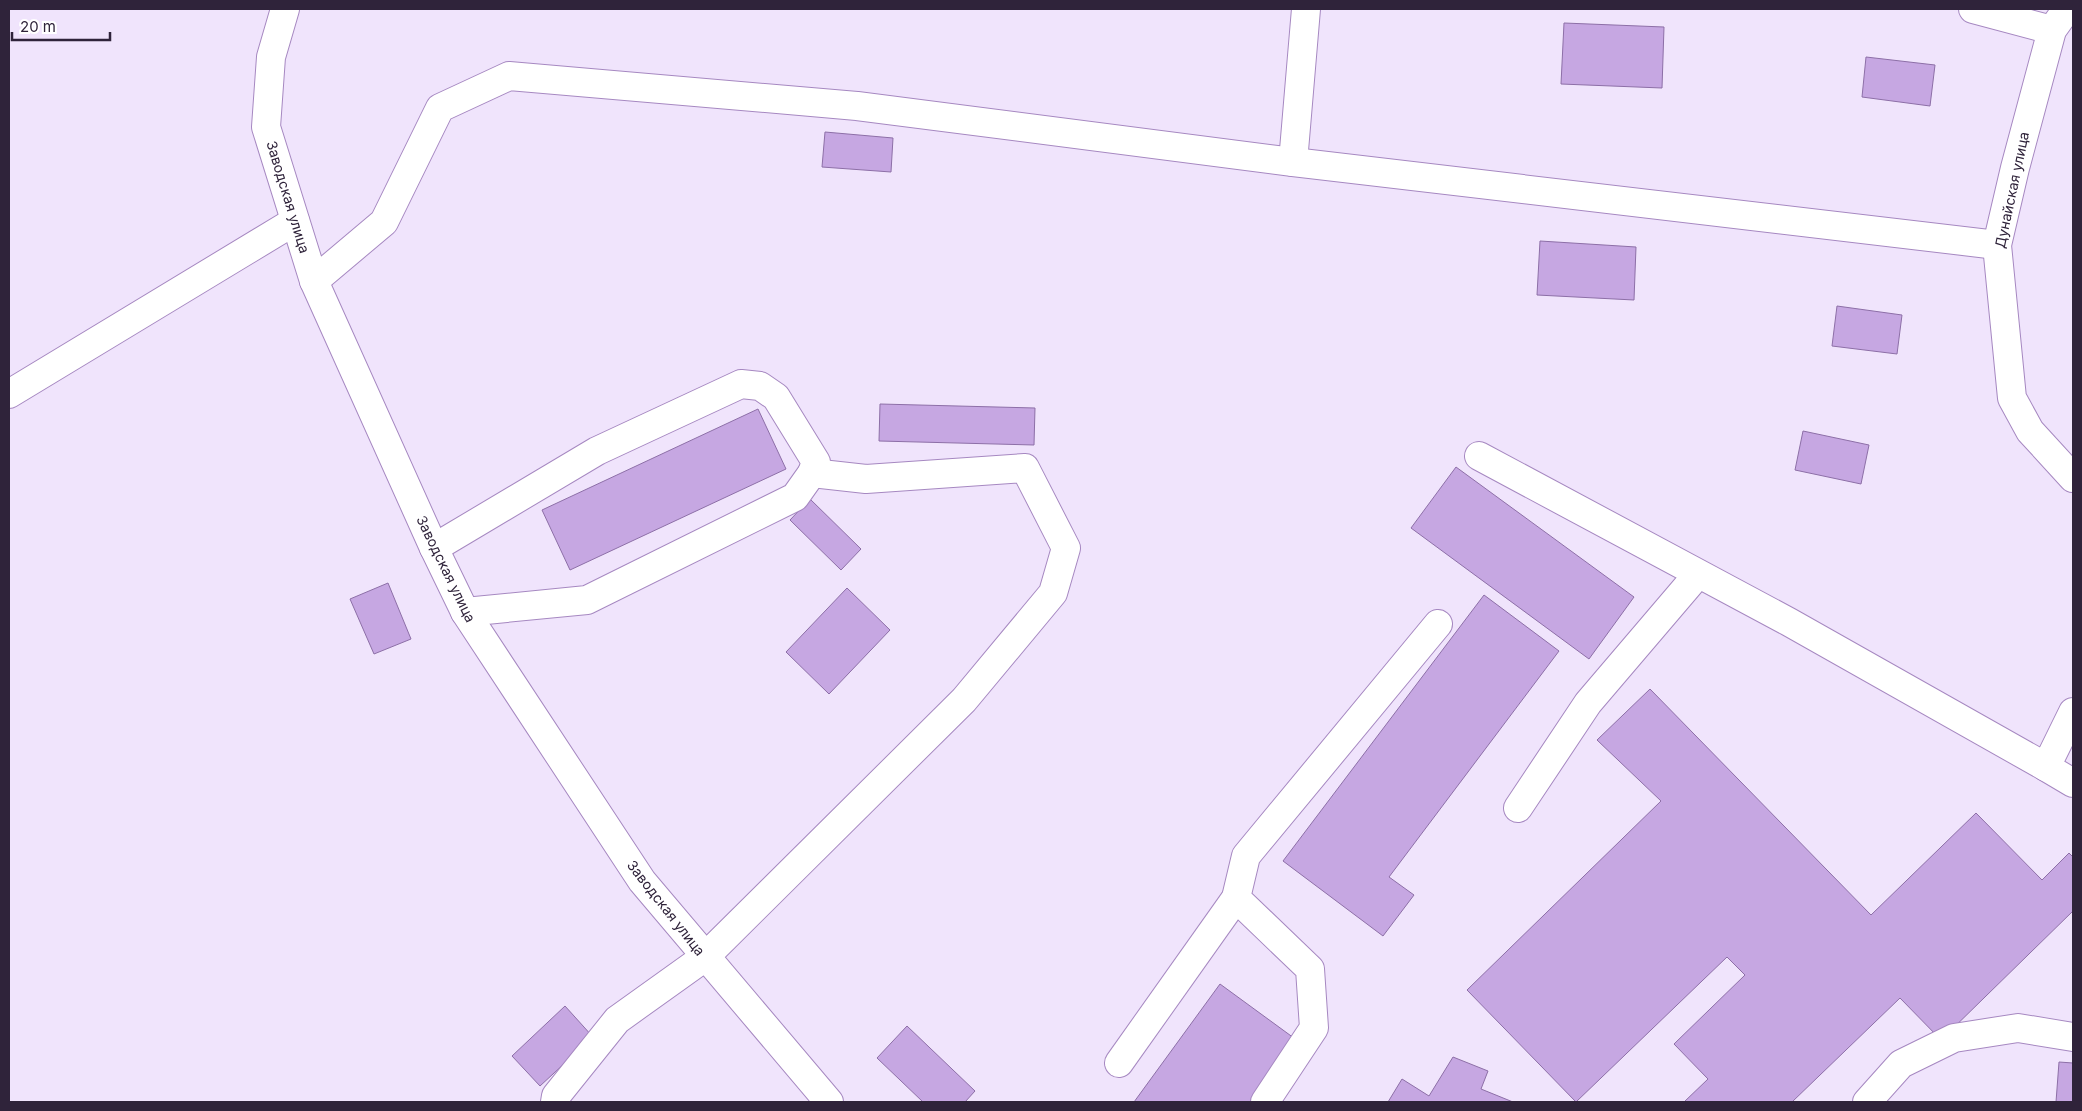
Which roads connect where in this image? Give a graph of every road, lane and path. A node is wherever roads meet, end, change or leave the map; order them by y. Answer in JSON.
{"nodes":[{"id":1,"x":285,"y":9,"type":"edge"},
{"id":2,"x":1306,"y":9,"type":"edge"},
{"id":3,"x":1973,"y":9,"type":"edge"},
{"id":4,"x":2060,"y":19,"type":"edge"},
{"id":5,"x":1293,"y":162,"type":"junction"},
{"id":6,"x":295,"y":221,"type":"junction"},
{"id":7,"x":1997,"y":245,"type":"junction"},
{"id":8,"x":314,"y":281,"type":"junction"},
{"id":9,"x":9,"y":394,"type":"edge"},
{"id":10,"x":1479,"y":456,"type":"dead end"},
{"id":11,"x":812,"y":473,"type":"junction"},
{"id":12,"x":2073,"y":478,"type":"edge"},
{"id":13,"x":434,"y":548,"type":"junction"},
{"id":14,"x":1698,"y":574,"type":"junction"},
{"id":15,"x":465,"y":612,"type":"junction"},
{"id":16,"x":1438,"y":624,"type":"dead end"},
{"id":17,"x":2073,"y":712,"type":"edge"},
{"id":18,"x":2046,"y":767,"type":"junction"},
{"id":19,"x":2073,"y":782,"type":"edge"},
{"id":20,"x":1518,"y":808,"type":"dead end"},
{"id":21,"x":1236,"y":898,"type":"junction"},
{"id":22,"x":705,"y":957,"type":"junction"},
{"id":23,"x":2073,"y":1037,"type":"edge"},
{"id":24,"x":1119,"y":1063,"type":"dead end"},
{"id":25,"x":555,"y":1102,"type":"edge"},
{"id":26,"x":830,"y":1102,"type":"edge"},
{"id":27,"x":1264,"y":1102,"type":"edge"},
{"id":28,"x":1867,"y":1102,"type":"edge"}],
"edges":[{"from":1,"to":6,"type":"street","name":"Заводская улица"},
{"from":2,"to":5,"type":"street"},
{"from":3,"to":4,"type":"street"},
{"from":4,"to":7,"type":"street","name":"Дунайская улица"},
{"from":5,"to":7,"type":"street"},
{"from":5,"to":8,"type":"street"},
{"from":6,"to":8,"type":"street","name":"Заводская улица"},
{"from":6,"to":9,"type":"street"},
{"from":7,"to":12,"type":"street","name":"Дунайская улица"},
{"from":8,"to":13,"type":"street","name":"Заводская улица"},
{"from":10,"to":14,"type":"street"},
{"from":11,"to":13,"type":"street"},
{"from":11,"to":15,"type":"street"},
{"from":11,"to":22,"type":"street"},
{"from":13,"to":15,"type":"street","name":"Заводская улица"},
{"from":14,"to":18,"type":"street"},
{"from":14,"to":20,"type":"street"},
{"from":15,"to":22,"type":"street","name":"Заводская улица"},
{"from":16,"to":21,"type":"street"},
{"from":17,"to":18,"type":"street"},
{"from":18,"to":19,"type":"street"},
{"from":21,"to":24,"type":"street"},
{"from":21,"to":27,"type":"street"},
{"from":22,"to":25,"type":"street"},
{"from":22,"to":26,"type":"street","name":"Заводская улица"},
{"from":23,"to":28,"type":"street"}]}
